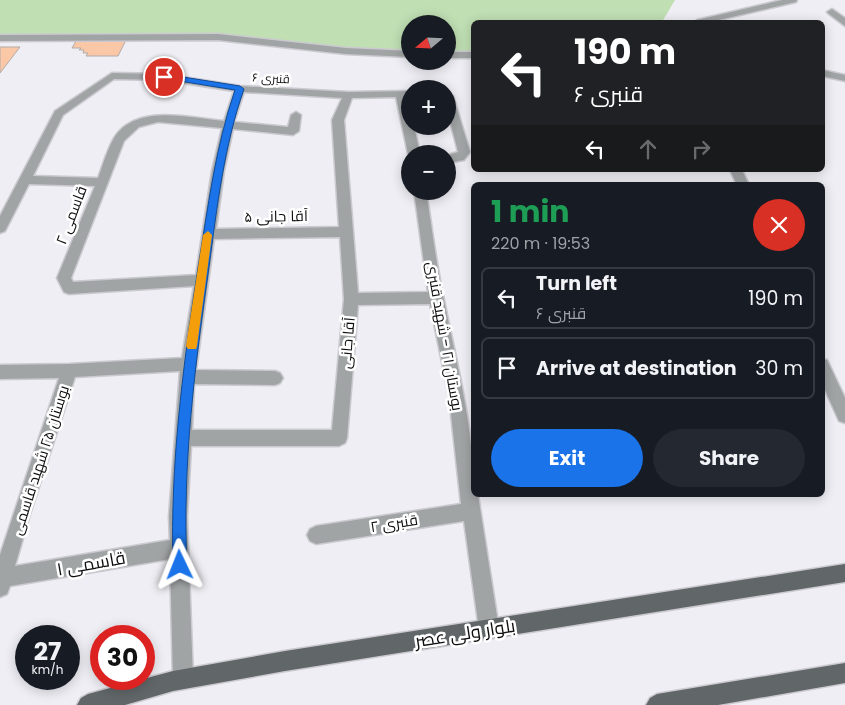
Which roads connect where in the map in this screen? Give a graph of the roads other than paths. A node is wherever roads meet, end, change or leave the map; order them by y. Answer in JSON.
{"nodes":[{"id":1,"x":792,"y":0,"type":"edge"},
{"id":2,"x":832,"y":12,"type":"dead end"},
{"id":3,"x":708,"y":20,"type":"edge"},
{"id":4,"x":845,"y":23,"type":"edge"},
{"id":5,"x":0,"y":38,"type":"edge"},
{"id":6,"x":401,"y":54,"type":"edge"},
{"id":7,"x":456,"y":55,"type":"edge"},
{"id":8,"x":471,"y":55,"type":"edge"},
{"id":9,"x":825,"y":74,"type":"edge"},
{"id":10,"x":845,"y":78,"type":"edge"},
{"id":11,"x":240,"y":89,"type":"junction"},
{"id":12,"x":401,"y":94,"type":"edge"},
{"id":13,"x":348,"y":95,"type":"junction"},
{"id":14,"x":296,"y":115,"type":"dead end"},
{"id":15,"x":456,"y":124,"type":"edge"},
{"id":16,"x":228,"y":126,"type":"junction"},
{"id":17,"x":456,"y":158,"type":"edge"},
{"id":18,"x":25,"y":180,"type":"junction"},
{"id":19,"x":102,"y":182,"type":"junction"},
{"id":20,"x":421,"y":200,"type":"edge"},
{"id":21,"x":0,"y":228,"type":"edge"},
{"id":22,"x":346,"y":232,"type":"junction"},
{"id":23,"x":208,"y":234,"type":"junction"},
{"id":24,"x":201,"y":280,"type":"junction"},
{"id":25,"x":436,"y":298,"type":"junction"},
{"id":26,"x":351,"y":299,"type":"junction"},
{"id":27,"x":188,"y":370,"type":"junction"},
{"id":28,"x":69,"y":371,"type":"junction"},
{"id":29,"x":0,"y":372,"type":"edge"},
{"id":30,"x":825,"y":372,"type":"edge"},
{"id":31,"x":275,"y":378,"type":"dead end"},
{"id":32,"x":845,"y":416,"type":"edge"},
{"id":33,"x":184,"y":438,"type":"junction"},
{"id":34,"x":471,"y":511,"type":"junction"},
{"id":35,"x":316,"y":535,"type":"dead end"},
{"id":36,"x":179,"y":548,"type":"junction"},
{"id":37,"x":845,"y":573,"type":"edge"},
{"id":38,"x":1,"y":582,"type":"edge"},
{"id":39,"x":489,"y":629,"type":"junction"},
{"id":40,"x":845,"y":673,"type":"edge"},
{"id":41,"x":183,"y":679,"type":"junction"},
{"id":42,"x":88,"y":705,"type":"edge"},
{"id":43,"x":657,"y":705,"type":"edge"}],
"edges":[{"from":1,"to":3,"type":"street"},
{"from":2,"to":4,"type":"street"},
{"from":5,"to":6,"type":"street"},
{"from":7,"to":8,"type":"street"},
{"from":9,"to":10,"type":"street"},
{"from":11,"to":13,"type":"street","name":"قنبری ۶"},
{"from":11,"to":16,"type":"street"},
{"from":11,"to":18,"type":"street","name":"قنبری ۶"},
{"from":12,"to":13,"type":"street","name":"قنبری ۶"},
{"from":13,"to":22,"type":"street","name":"آقا جانی"},
{"from":14,"to":16,"type":"street","name":"قاسمی ۲"},
{"from":15,"to":17,"type":"street"},
{"from":16,"to":19,"type":"street","name":"قاسمی ۲"},
{"from":16,"to":23,"type":"street"},
{"from":18,"to":19,"type":"street"},
{"from":18,"to":21,"type":"street"},
{"from":19,"to":24,"type":"street","name":"قاسمی ۲"},
{"from":20,"to":25,"type":"street","name":"بوستان ۲۱ - شهید قنبری"},
{"from":22,"to":23,"type":"street","name":"آقا جانی ۵"},
{"from":22,"to":26,"type":"street","name":"آقا جانی"},
{"from":23,"to":24,"type":"street"},
{"from":24,"to":27,"type":"street"},
{"from":25,"to":26,"type":"street"},
{"from":25,"to":34,"type":"street","name":"بوستان ۲۱ - شهید قنبری"},
{"from":26,"to":33,"type":"street","name":"آقا جانی"},
{"from":27,"to":28,"type":"street"},
{"from":27,"to":31,"type":"street"},
{"from":27,"to":33,"type":"street"},
{"from":28,"to":29,"type":"street","name":"بوستان ۲۵ شهید قاسمی"},
{"from":28,"to":38,"type":"street","name":"بوستان ۲۵ شهید قاسمی"},
{"from":30,"to":32,"type":"street"},
{"from":33,"to":36,"type":"street"},
{"from":34,"to":35,"type":"street","name":"قنبری ۲"},
{"from":34,"to":39,"type":"street","name":"بوستان ۲۱ - شهید قنبری"},
{"from":36,"to":38,"type":"street","name":"قاسمی ۱"},
{"from":36,"to":41,"type":"street"},
{"from":37,"to":39,"type":"main road","name":"بلوار ولی عصر"},
{"from":39,"to":41,"type":"main road","name":"بلوار ولی عصر"},
{"from":40,"to":43,"type":"main road"},
{"from":41,"to":42,"type":"main road","name":"بلوار ولی عصر"}]}
